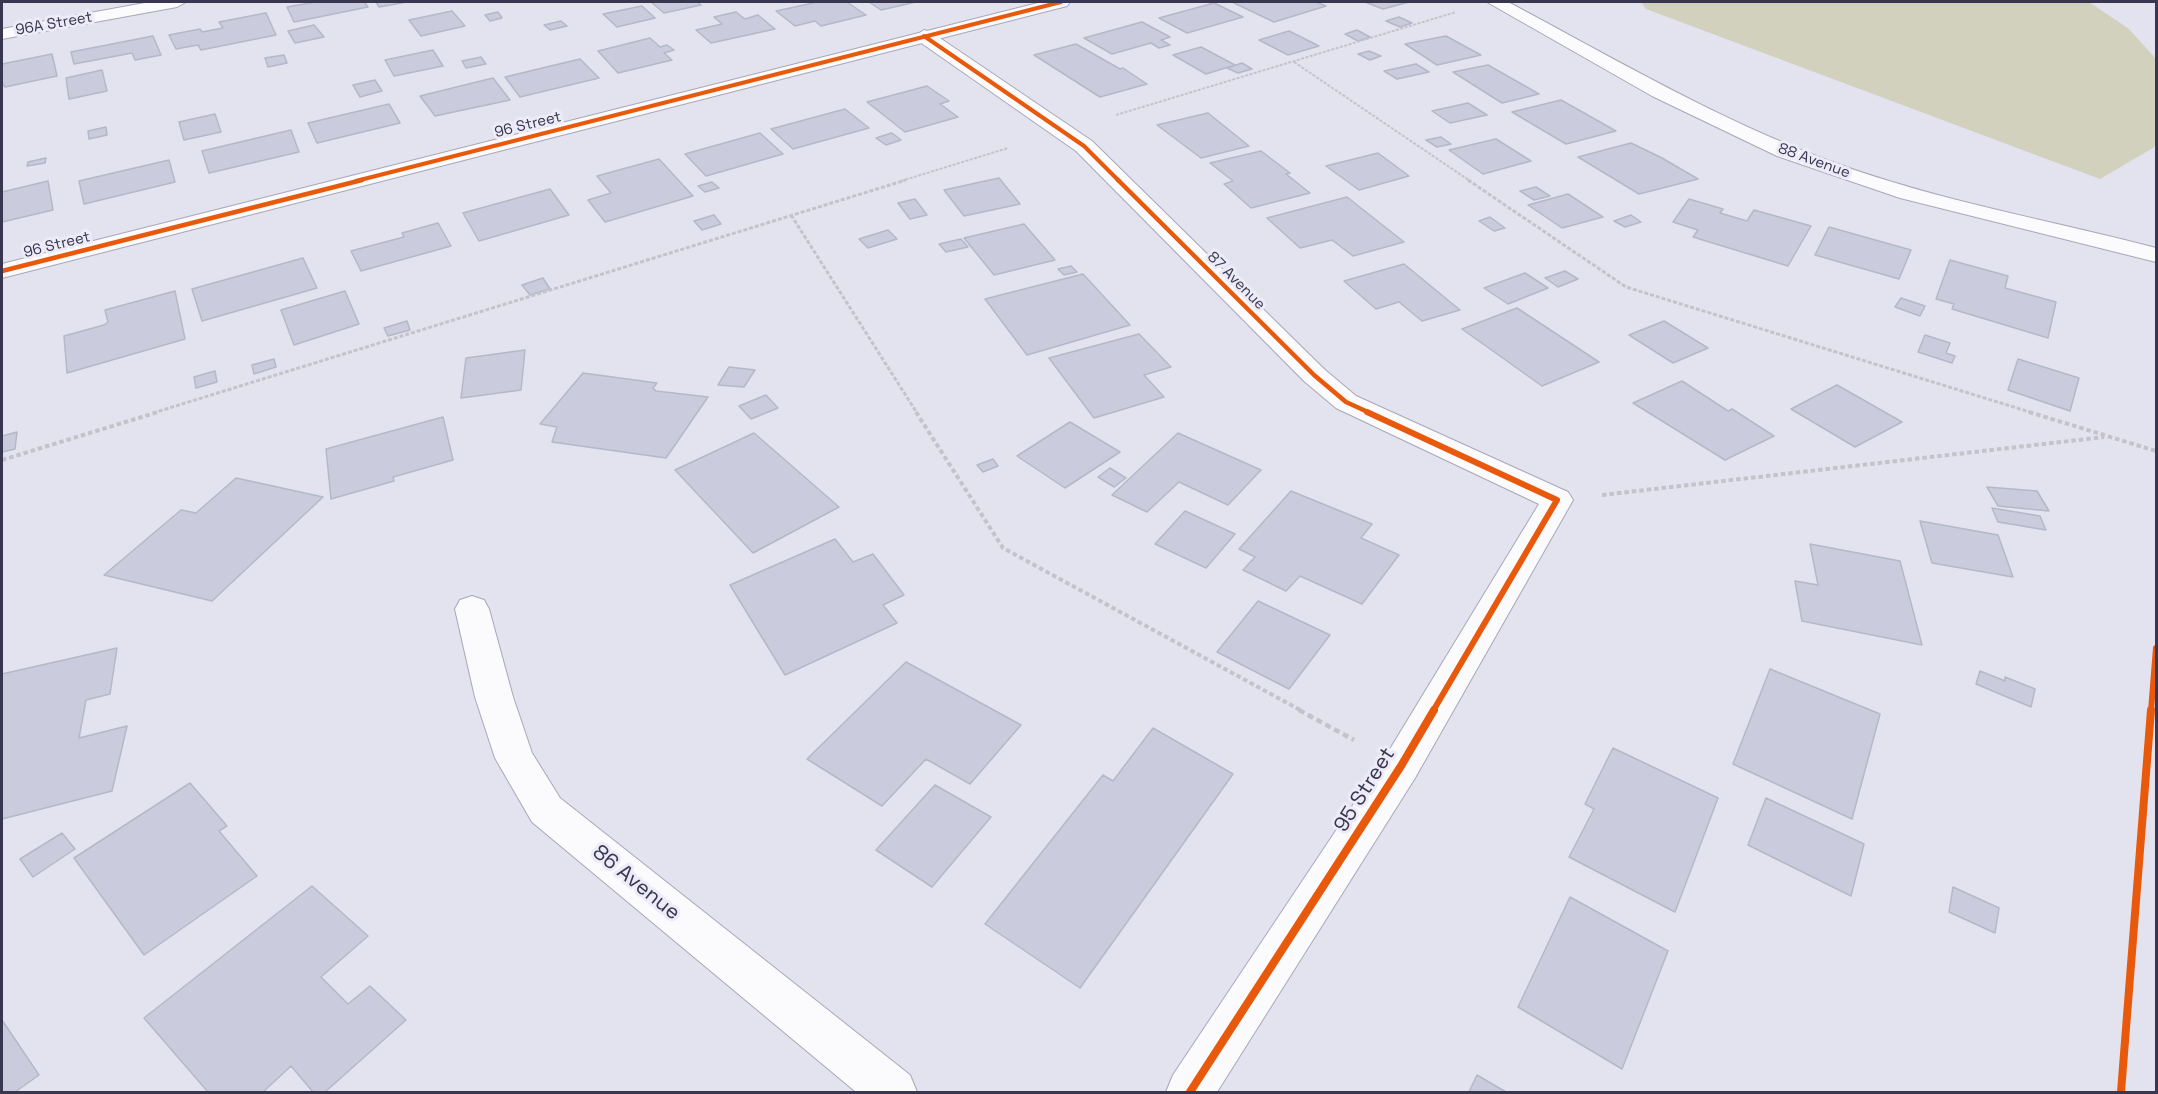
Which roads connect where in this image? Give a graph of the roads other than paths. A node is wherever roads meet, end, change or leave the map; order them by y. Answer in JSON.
{"nodes":[{"id":1,"x":177,"y":2,"type":"edge"},
{"id":2,"x":1061,"y":2,"type":"edge"},
{"id":3,"x":1496,"y":2,"type":"edge"},
{"id":4,"x":2,"y":34,"type":"edge"},
{"id":5,"x":924,"y":36,"type":"junction"},
{"id":6,"x":2157,"y":255,"type":"edge"},
{"id":7,"x":2,"y":272,"type":"edge"},
{"id":8,"x":1557,"y":500,"type":"joint"},
{"id":9,"x":472,"y":609,"type":"dead end"},
{"id":10,"x":893,"y":1092,"type":"edge"},
{"id":11,"x":1190,"y":1092,"type":"edge"}],
"edges":[{"from":1,"to":4,"type":"street","name":"96A Street"},
{"from":2,"to":5,"type":"street","name":"96 Street"},
{"from":3,"to":6,"type":"street","name":"88 Avenue"},
{"from":5,"to":7,"type":"street","name":"96 Street"},
{"from":5,"to":8,"type":"street","name":"87 Avenue"},
{"from":8,"to":11,"type":"street","name":"95 Street"},
{"from":9,"to":10,"type":"street","name":"86 Avenue"}]}
